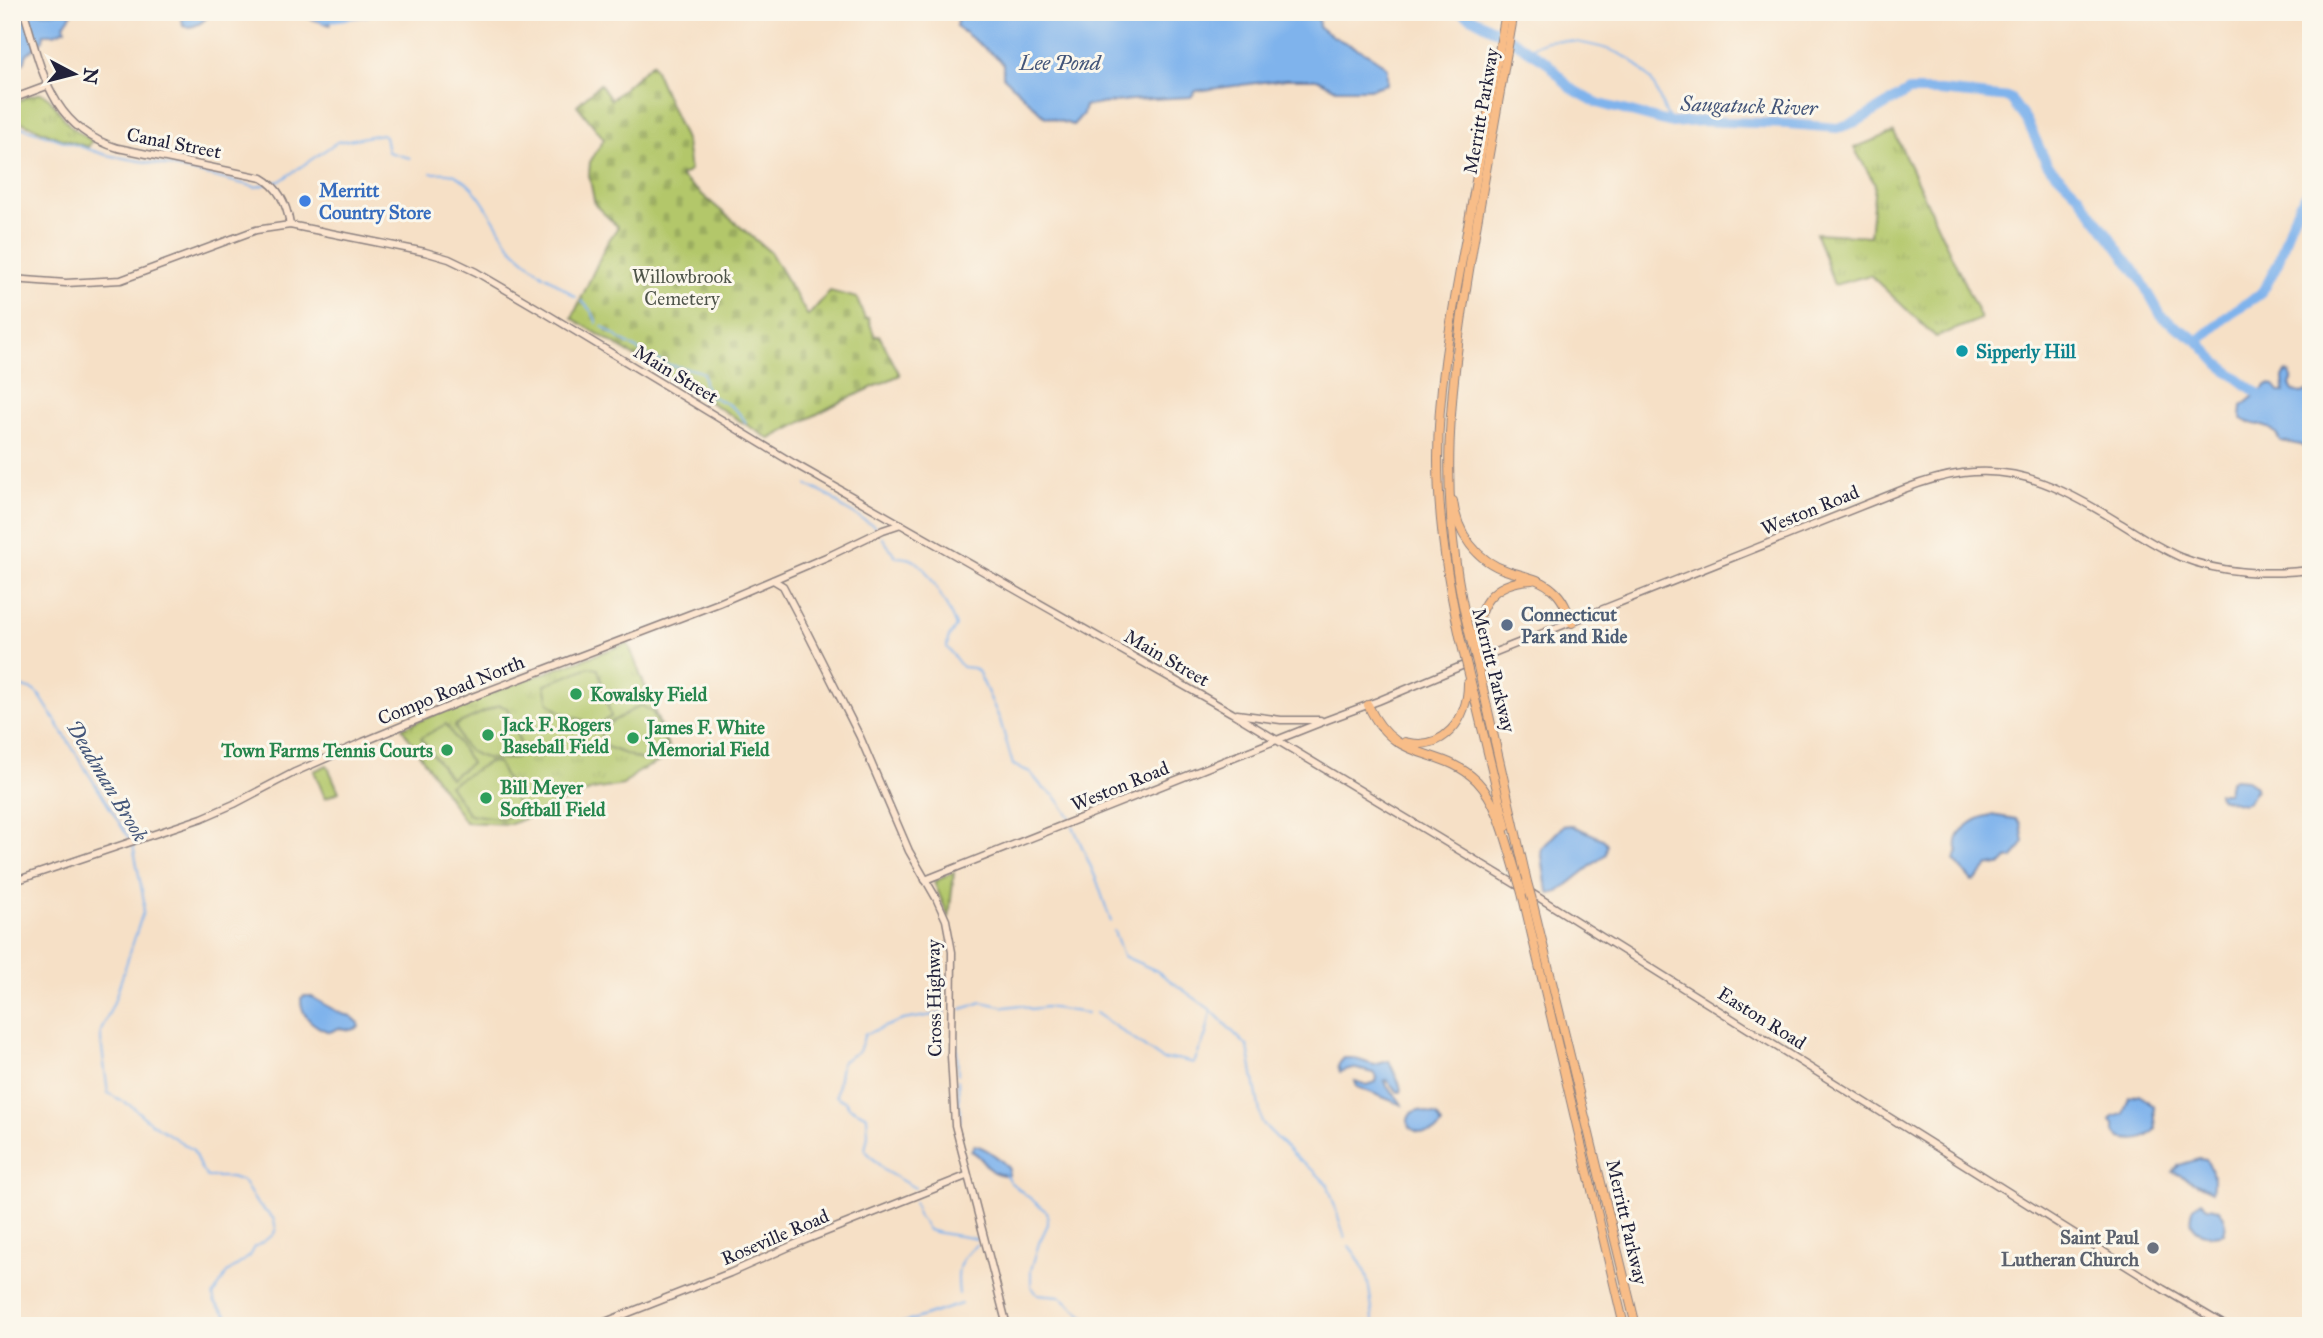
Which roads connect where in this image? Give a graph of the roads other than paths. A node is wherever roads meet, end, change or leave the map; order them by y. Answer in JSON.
{"nodes":[{"id":1,"x":24,"y":12,"type":"edge"},
{"id":2,"x":1506,"y":12,"type":"edge"},
{"id":3,"x":1514,"y":12,"type":"edge"},
{"id":4,"x":1500,"y":68,"type":"junction"},
{"id":5,"x":47,"y":86,"type":"junction"},
{"id":6,"x":12,"y":99,"type":"edge"},
{"id":7,"x":290,"y":225,"type":"junction"},
{"id":8,"x":12,"y":279,"type":"edge"},
{"id":9,"x":1448,"y":430,"type":"junction"},
{"id":10,"x":901,"y":524,"type":"junction"},
{"id":11,"x":2311,"y":570,"type":"edge"},
{"id":12,"x":773,"y":580,"type":"junction"},
{"id":13,"x":1537,"y":580,"type":"junction"},
{"id":14,"x":1572,"y":622,"type":"junction"},
{"id":15,"x":1475,"y":655,"type":"junction"},
{"id":16,"x":1468,"y":670,"type":"junction"},
{"id":17,"x":1368,"y":705,"type":"junction"},
{"id":18,"x":1232,"y":713,"type":"junction"},
{"id":19,"x":1327,"y":720,"type":"junction"},
{"id":20,"x":1390,"y":737,"type":"junction"},
{"id":21,"x":1278,"y":741,"type":"junction"},
{"id":22,"x":1517,"y":876,"type":"junction"},
{"id":23,"x":925,"y":880,"type":"junction"},
{"id":24,"x":12,"y":882,"type":"edge"},
{"id":25,"x":966,"y":1176,"type":"junction"},
{"id":26,"x":595,"y":1326,"type":"edge"},
{"id":27,"x":1007,"y":1326,"type":"edge"},
{"id":28,"x":1624,"y":1326,"type":"edge"},
{"id":29,"x":1636,"y":1326,"type":"edge"},
{"id":30,"x":2227,"y":1326,"type":"edge"}],
"edges":[{"from":1,"to":5,"type":"main road","name":"Canal Street"},
{"from":2,"to":4,"type":"highway","name":"Merritt Parkway"},
{"from":3,"to":4,"type":"highway","name":"Merritt Parkway"},
{"from":4,"to":9,"type":"highway","name":"Merritt Parkway"},
{"from":4,"to":16,"type":"highway","name":"Merritt Parkway","bridge":true},
{"from":5,"to":6,"type":"main road"},
{"from":5,"to":7,"type":"main road","name":"Canal Street"},
{"from":7,"to":8,"type":"main road","name":"Main Street"},
{"from":7,"to":10,"type":"main road","name":"Main Street"},
{"from":9,"to":13,"type":"highway"},
{"from":9,"to":15,"type":"highway","name":"Merritt Parkway"},
{"from":10,"to":12,"type":"main road","name":"Compo Road North"},
{"from":10,"to":18,"type":"main road","name":"Main Street"},
{"from":11,"to":14,"type":"main road","name":"Weston Road"},
{"from":12,"to":23,"type":"main road","name":"Cross Highway"},
{"from":12,"to":24,"type":"main road","name":"Compo Road North"},
{"from":13,"to":14,"type":"highway"},
{"from":13,"to":15,"type":"highway"},
{"from":14,"to":17,"type":"main road","name":"Weston Road"},
{"from":15,"to":29,"type":"highway","name":"Merritt Parkway","bridge":true},
{"from":16,"to":20,"type":"highway"},
{"from":16,"to":22,"type":"highway","name":"Merritt Parkway"},
{"from":17,"to":19,"type":"main road","name":"Weston Road"},
{"from":17,"to":20,"type":"highway"},
{"from":18,"to":19,"type":"main road","name":"Weston Road"},
{"from":18,"to":21,"type":"main road","name":"Main Street"},
{"from":19,"to":21,"type":"main road","name":"Weston Road"},
{"from":20,"to":22,"type":"highway"},
{"from":21,"to":23,"type":"main road","name":"Weston Road"},
{"from":21,"to":30,"type":"main road","name":"Easton Road"},
{"from":22,"to":28,"type":"highway","name":"Merritt Parkway","bridge":true},
{"from":23,"to":25,"type":"main road","name":"Cross Highway"},
{"from":25,"to":26,"type":"main road","name":"Roseville Road"},
{"from":25,"to":27,"type":"main road","name":"Cross Highway"}]}
